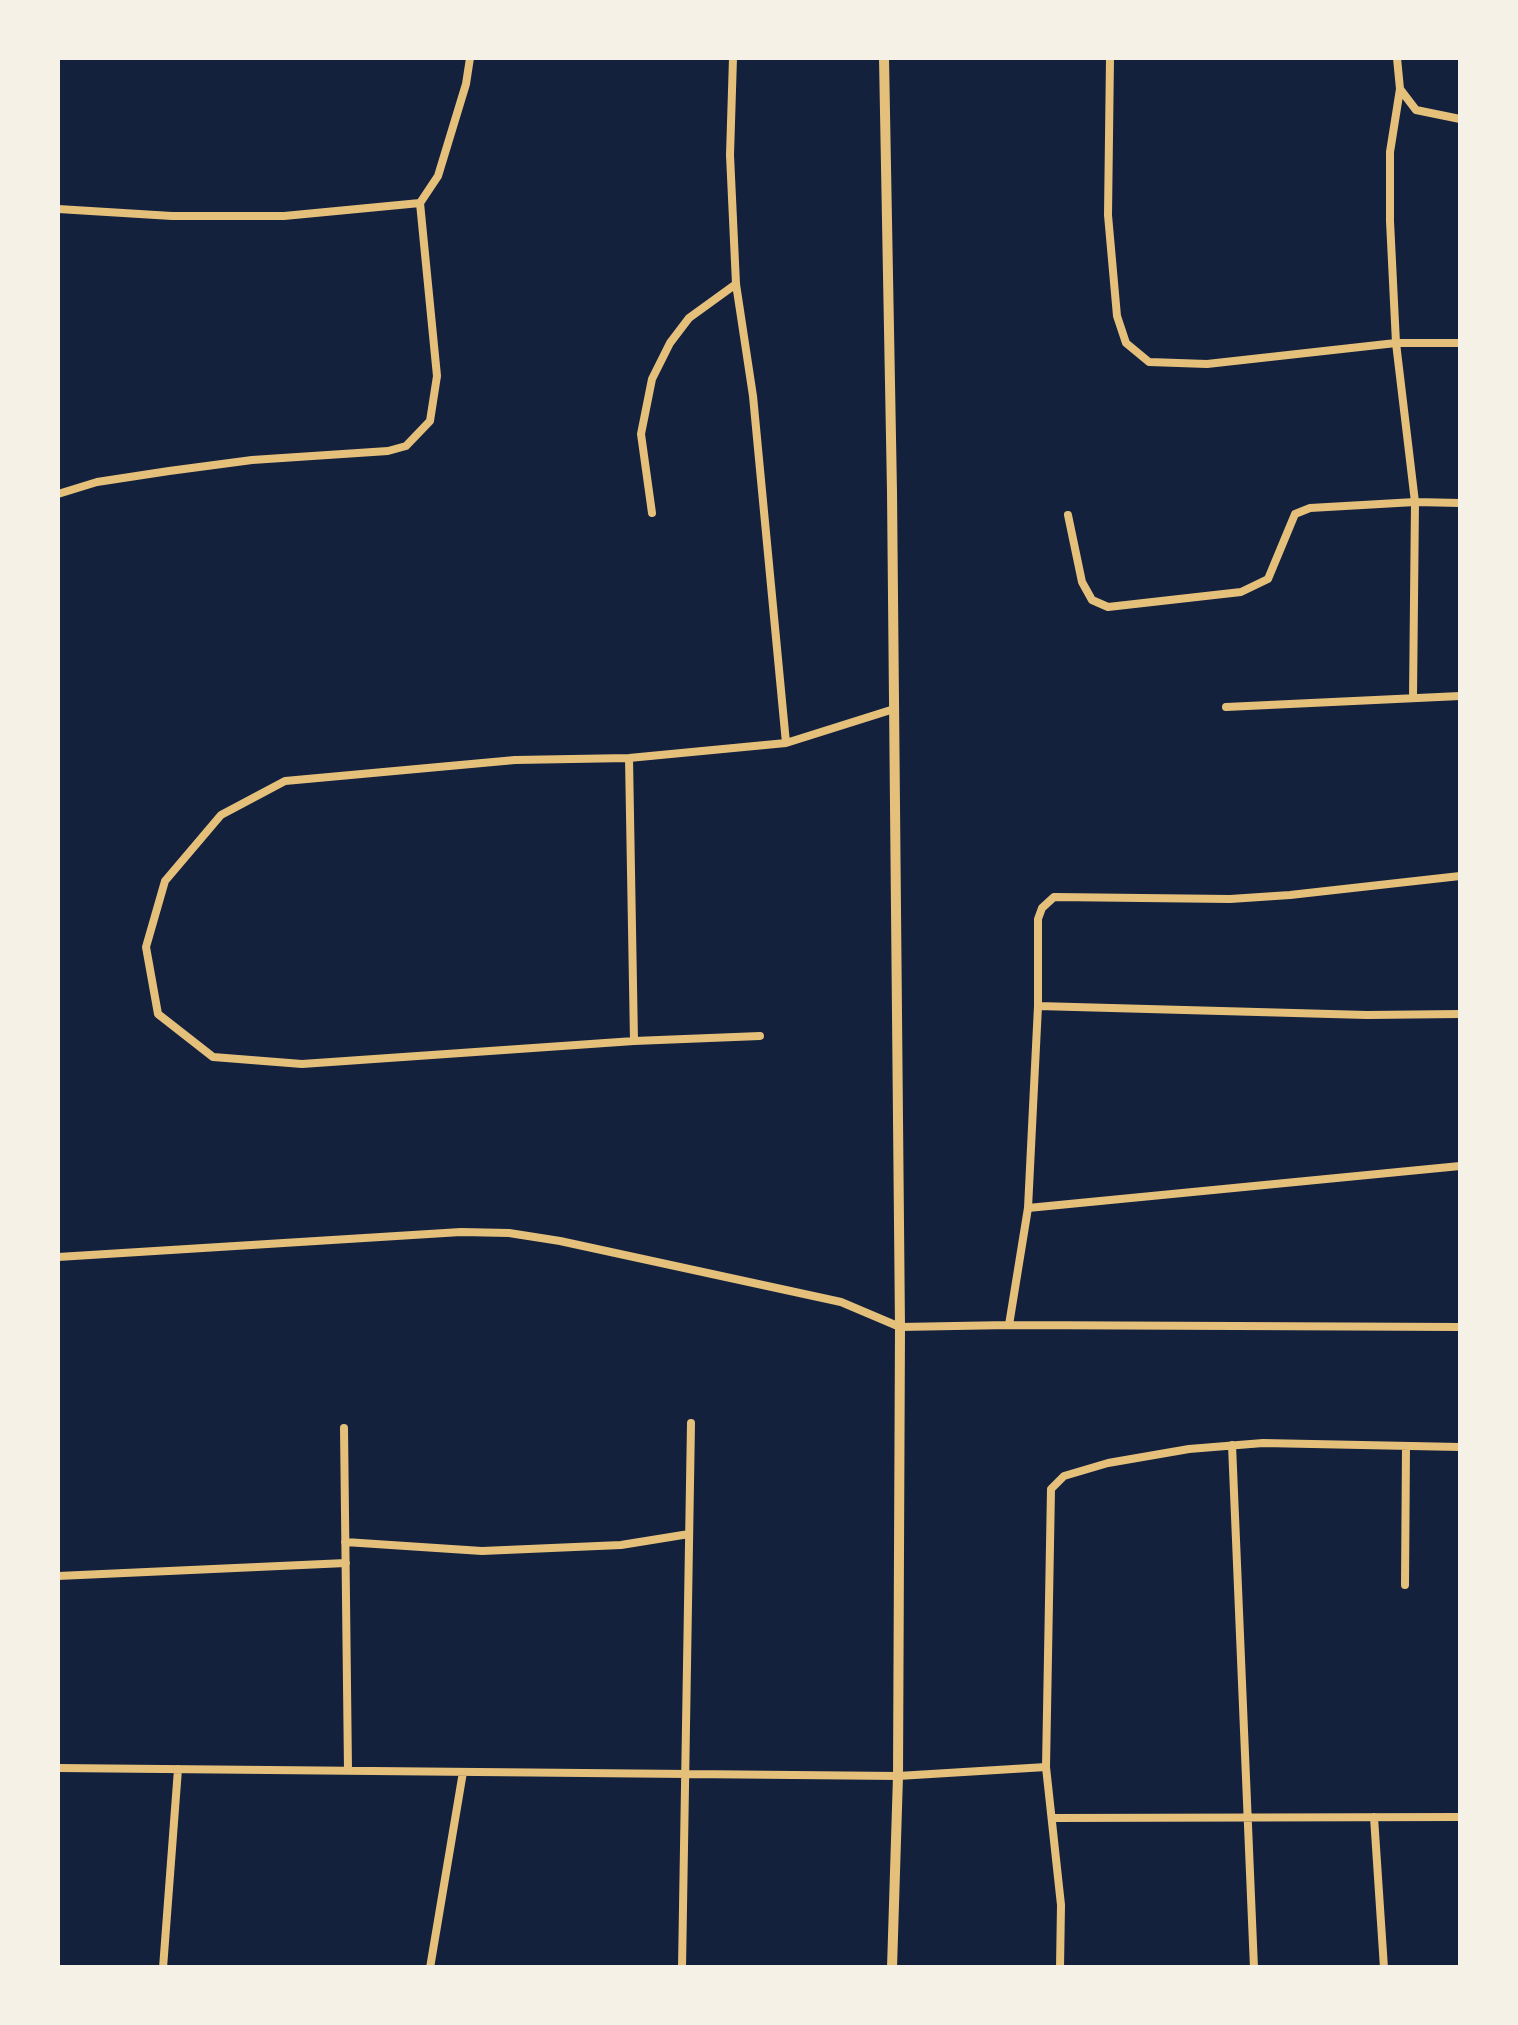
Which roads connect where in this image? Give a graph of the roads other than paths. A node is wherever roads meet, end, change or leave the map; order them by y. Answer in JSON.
{"nodes":[{"id":1,"x":470,"y":58,"type":"edge"},
{"id":2,"x":733,"y":58,"type":"edge"},
{"id":3,"x":884,"y":58,"type":"edge"},
{"id":4,"x":1110,"y":58,"type":"edge"},
{"id":5,"x":1397,"y":58,"type":"edge"},
{"id":6,"x":1400,"y":88,"type":"junction"},
{"id":7,"x":1460,"y":119,"type":"edge"},
{"id":8,"x":420,"y":204,"type":"junction"},
{"id":9,"x":58,"y":209,"type":"edge"},
{"id":10,"x":736,"y":284,"type":"junction"},
{"id":11,"x":1396,"y":343,"type":"junction"},
{"id":12,"x":1460,"y":343,"type":"edge"},
{"id":13,"x":58,"y":494,"type":"edge"},
{"id":14,"x":1415,"y":502,"type":"junction"},
{"id":15,"x":1460,"y":503,"type":"edge"},
{"id":16,"x":652,"y":513,"type":"dead end"},
{"id":17,"x":1068,"y":515,"type":"dead end"},
{"id":18,"x":1460,"y":696,"type":"edge"},
{"id":19,"x":1413,"y":697,"type":"junction"},
{"id":20,"x":1226,"y":707,"type":"dead end"},
{"id":21,"x":894,"y":710,"type":"junction"},
{"id":22,"x":786,"y":743,"type":"junction"},
{"id":23,"x":629,"y":758,"type":"junction"},
{"id":24,"x":1460,"y":876,"type":"edge"},
{"id":25,"x":1038,"y":1006,"type":"junction"},
{"id":26,"x":1460,"y":1014,"type":"edge"},
{"id":27,"x":760,"y":1036,"type":"dead end"},
{"id":28,"x":634,"y":1041,"type":"junction"},
{"id":29,"x":1460,"y":1166,"type":"edge"},
{"id":30,"x":1028,"y":1208,"type":"junction"},
{"id":31,"x":58,"y":1257,"type":"edge"},
{"id":32,"x":1009,"y":1324,"type":"junction"},
{"id":33,"x":900,"y":1327,"type":"junction"},
{"id":34,"x":1460,"y":1327,"type":"edge"},
{"id":35,"x":691,"y":1424,"type":"dead end"},
{"id":36,"x":344,"y":1428,"type":"dead end"},
{"id":37,"x":1232,"y":1445,"type":"junction"},
{"id":38,"x":1406,"y":1446,"type":"junction"},
{"id":39,"x":1460,"y":1447,"type":"edge"},
{"id":40,"x":689,"y":1534,"type":"junction"},
{"id":41,"x":345,"y":1542,"type":"junction"},
{"id":42,"x":346,"y":1563,"type":"junction"},
{"id":43,"x":58,"y":1576,"type":"edge"},
{"id":44,"x":1405,"y":1585,"type":"dead end"},
{"id":45,"x":1046,"y":1767,"type":"junction"},
{"id":46,"x":58,"y":1768,"type":"edge"},
{"id":47,"x":178,"y":1769,"type":"junction"},
{"id":48,"x":348,"y":1770,"type":"junction"},
{"id":49,"x":463,"y":1772,"type":"junction"},
{"id":50,"x":685,"y":1774,"type":"junction"},
{"id":51,"x":898,"y":1776,"type":"junction"},
{"id":52,"x":1248,"y":1816,"type":"junction"},
{"id":53,"x":1460,"y":1816,"type":"edge"},
{"id":54,"x":1374,"y":1817,"type":"junction"},
{"id":55,"x":1053,"y":1818,"type":"junction"},
{"id":56,"x":163,"y":1968,"type":"edge"},
{"id":57,"x":430,"y":1968,"type":"edge"},
{"id":58,"x":682,"y":1968,"type":"edge"},
{"id":59,"x":892,"y":1968,"type":"edge"},
{"id":60,"x":1060,"y":1968,"type":"edge"},
{"id":61,"x":1254,"y":1968,"type":"edge"},
{"id":62,"x":1384,"y":1968,"type":"edge"}],
"edges":[{"from":1,"to":8,"type":"lane"},
{"from":2,"to":10,"type":"lane"},
{"from":3,"to":21,"type":"street"},
{"from":4,"to":11,"type":"lane"},
{"from":5,"to":6,"type":"lane"},
{"from":6,"to":7,"type":"lane"},
{"from":6,"to":11,"type":"lane"},
{"from":8,"to":9,"type":"lane"},
{"from":8,"to":13,"type":"lane"},
{"from":10,"to":16,"type":"lane"},
{"from":10,"to":22,"type":"lane"},
{"from":11,"to":12,"type":"lane"},
{"from":11,"to":14,"type":"lane"},
{"from":14,"to":15,"type":"lane"},
{"from":14,"to":17,"type":"lane"},
{"from":14,"to":19,"type":"lane"},
{"from":18,"to":19,"type":"lane"},
{"from":19,"to":20,"type":"lane"},
{"from":21,"to":22,"type":"lane"},
{"from":21,"to":33,"type":"street"},
{"from":22,"to":23,"type":"lane"},
{"from":23,"to":28,"type":"lane"},
{"from":23,"to":28,"type":"lane"},
{"from":24,"to":25,"type":"lane"},
{"from":25,"to":26,"type":"lane"},
{"from":25,"to":30,"type":"lane"},
{"from":27,"to":28,"type":"lane"},
{"from":29,"to":30,"type":"lane"},
{"from":30,"to":32,"type":"lane"},
{"from":31,"to":33,"type":"lane"},
{"from":32,"to":33,"type":"lane"},
{"from":32,"to":34,"type":"lane"},
{"from":33,"to":51,"type":"street"},
{"from":35,"to":40,"type":"lane"},
{"from":36,"to":41,"type":"lane"},
{"from":37,"to":38,"type":"lane"},
{"from":37,"to":45,"type":"lane"},
{"from":37,"to":52,"type":"lane"},
{"from":38,"to":39,"type":"lane"},
{"from":38,"to":44,"type":"lane"},
{"from":40,"to":41,"type":"lane"},
{"from":40,"to":50,"type":"lane"},
{"from":41,"to":42,"type":"lane"},
{"from":42,"to":43,"type":"lane"},
{"from":42,"to":48,"type":"lane"},
{"from":45,"to":51,"type":"lane"},
{"from":45,"to":55,"type":"lane"},
{"from":46,"to":47,"type":"lane"},
{"from":47,"to":48,"type":"lane"},
{"from":47,"to":56,"type":"lane"},
{"from":48,"to":49,"type":"lane"},
{"from":49,"to":50,"type":"lane"},
{"from":49,"to":57,"type":"lane"},
{"from":50,"to":51,"type":"lane"},
{"from":50,"to":58,"type":"lane"},
{"from":51,"to":59,"type":"street"},
{"from":52,"to":54,"type":"lane"},
{"from":52,"to":55,"type":"lane"},
{"from":52,"to":61,"type":"lane"},
{"from":53,"to":54,"type":"lane"},
{"from":54,"to":62,"type":"lane"},
{"from":55,"to":60,"type":"lane"}]}
